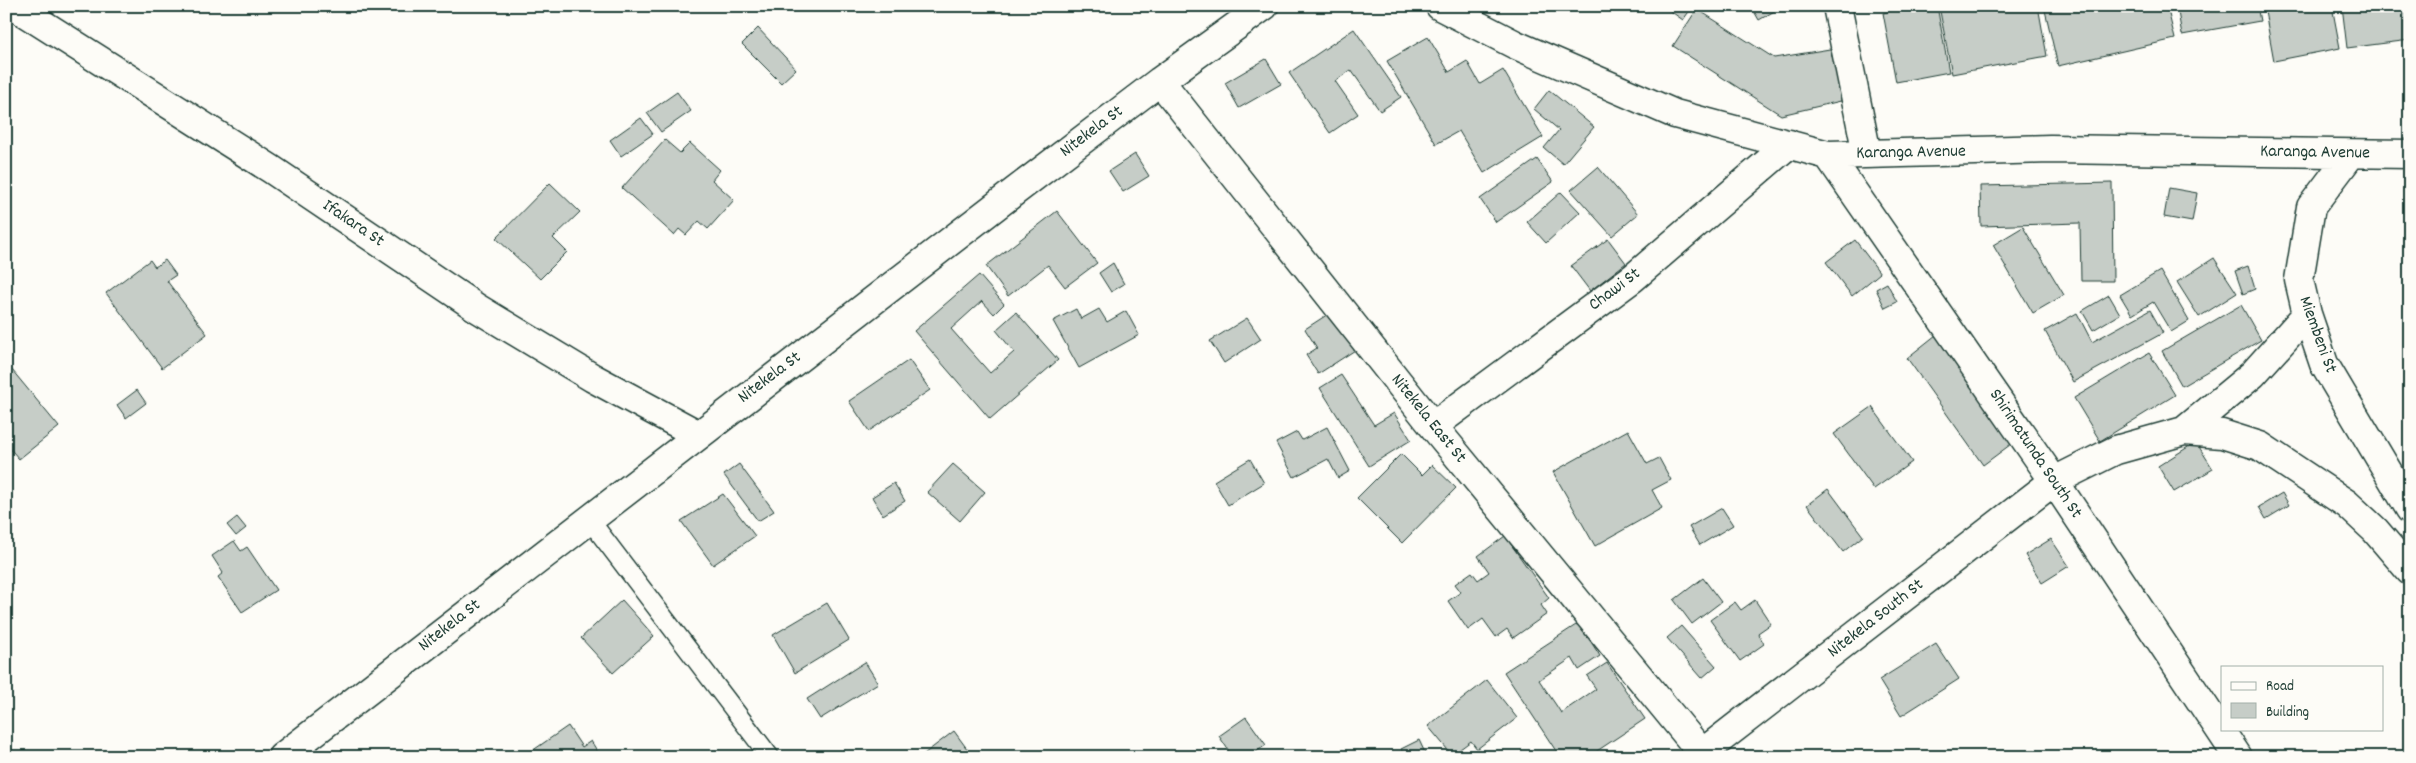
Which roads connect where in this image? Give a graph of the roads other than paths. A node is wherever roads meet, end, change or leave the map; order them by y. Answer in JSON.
{"nodes":[{"id":1,"x":14,"y":6,"type":"edge"},
{"id":2,"x":1264,"y":6,"type":"edge"},
{"id":3,"x":1440,"y":6,"type":"edge"},
{"id":4,"x":1837,"y":6,"type":"edge"},
{"id":5,"x":1160,"y":81,"type":"junction"},
{"id":6,"x":1789,"y":144,"type":"junction"},
{"id":7,"x":1828,"y":154,"type":"junction"},
{"id":8,"x":1867,"y":154,"type":"junction"},
{"id":9,"x":2351,"y":154,"type":"junction"},
{"id":10,"x":2410,"y":154,"type":"edge"},
{"id":11,"x":2307,"y":314,"type":"junction"},
{"id":12,"x":1433,"y":426,"type":"junction"},
{"id":13,"x":2184,"y":431,"type":"junction"},
{"id":14,"x":697,"y":434,"type":"junction"},
{"id":15,"x":2054,"y":481,"type":"junction"},
{"id":16,"x":2410,"y":509,"type":"edge"},
{"id":17,"x":589,"y":519,"type":"junction"},
{"id":18,"x":2410,"y":571,"type":"edge"},
{"id":19,"x":296,"y":752,"type":"edge"},
{"id":20,"x":1700,"y":755,"type":"edge"},
{"id":21,"x":770,"y":757,"type":"edge"},
{"id":22,"x":2238,"y":757,"type":"edge"}],
"edges":[{"from":1,"to":14,"type":"street","name":"Ifakara St"},
{"from":2,"to":5,"type":"street","name":"Nitekela St"},
{"from":3,"to":6,"type":"street","name":"Karanga Avenue"},
{"from":4,"to":8,"type":"street"},
{"from":5,"to":12,"type":"street","name":"Nitekela East St"},
{"from":5,"to":14,"type":"street","name":"Nitekela St"},
{"from":6,"to":7,"type":"street","name":"Karanga Avenue"},
{"from":6,"to":12,"type":"street","name":"Chawi St"},
{"from":7,"to":8,"type":"street","name":"Karanga Avenue"},
{"from":7,"to":15,"type":"street","name":"Shirimatunda South St"},
{"from":8,"to":9,"type":"street","name":"Karanga Avenue"},
{"from":9,"to":10,"type":"street","name":"Karanga Avenue"},
{"from":9,"to":11,"type":"street","name":"Miembeni St"},
{"from":11,"to":13,"type":"street"},
{"from":11,"to":16,"type":"street","name":"Miembeni St"},
{"from":12,"to":20,"type":"street","name":"Nitekela East St"},
{"from":13,"to":15,"type":"street","name":"Nitekela South St"},
{"from":13,"to":18,"type":"street"},
{"from":14,"to":17,"type":"street","name":"Nitekela St"},
{"from":15,"to":20,"type":"street","name":"Nitekela South St"},
{"from":15,"to":22,"type":"street","name":"Shirimatunda South St"},
{"from":17,"to":19,"type":"street","name":"Nitekela St"},
{"from":17,"to":21,"type":"lane"}]}
